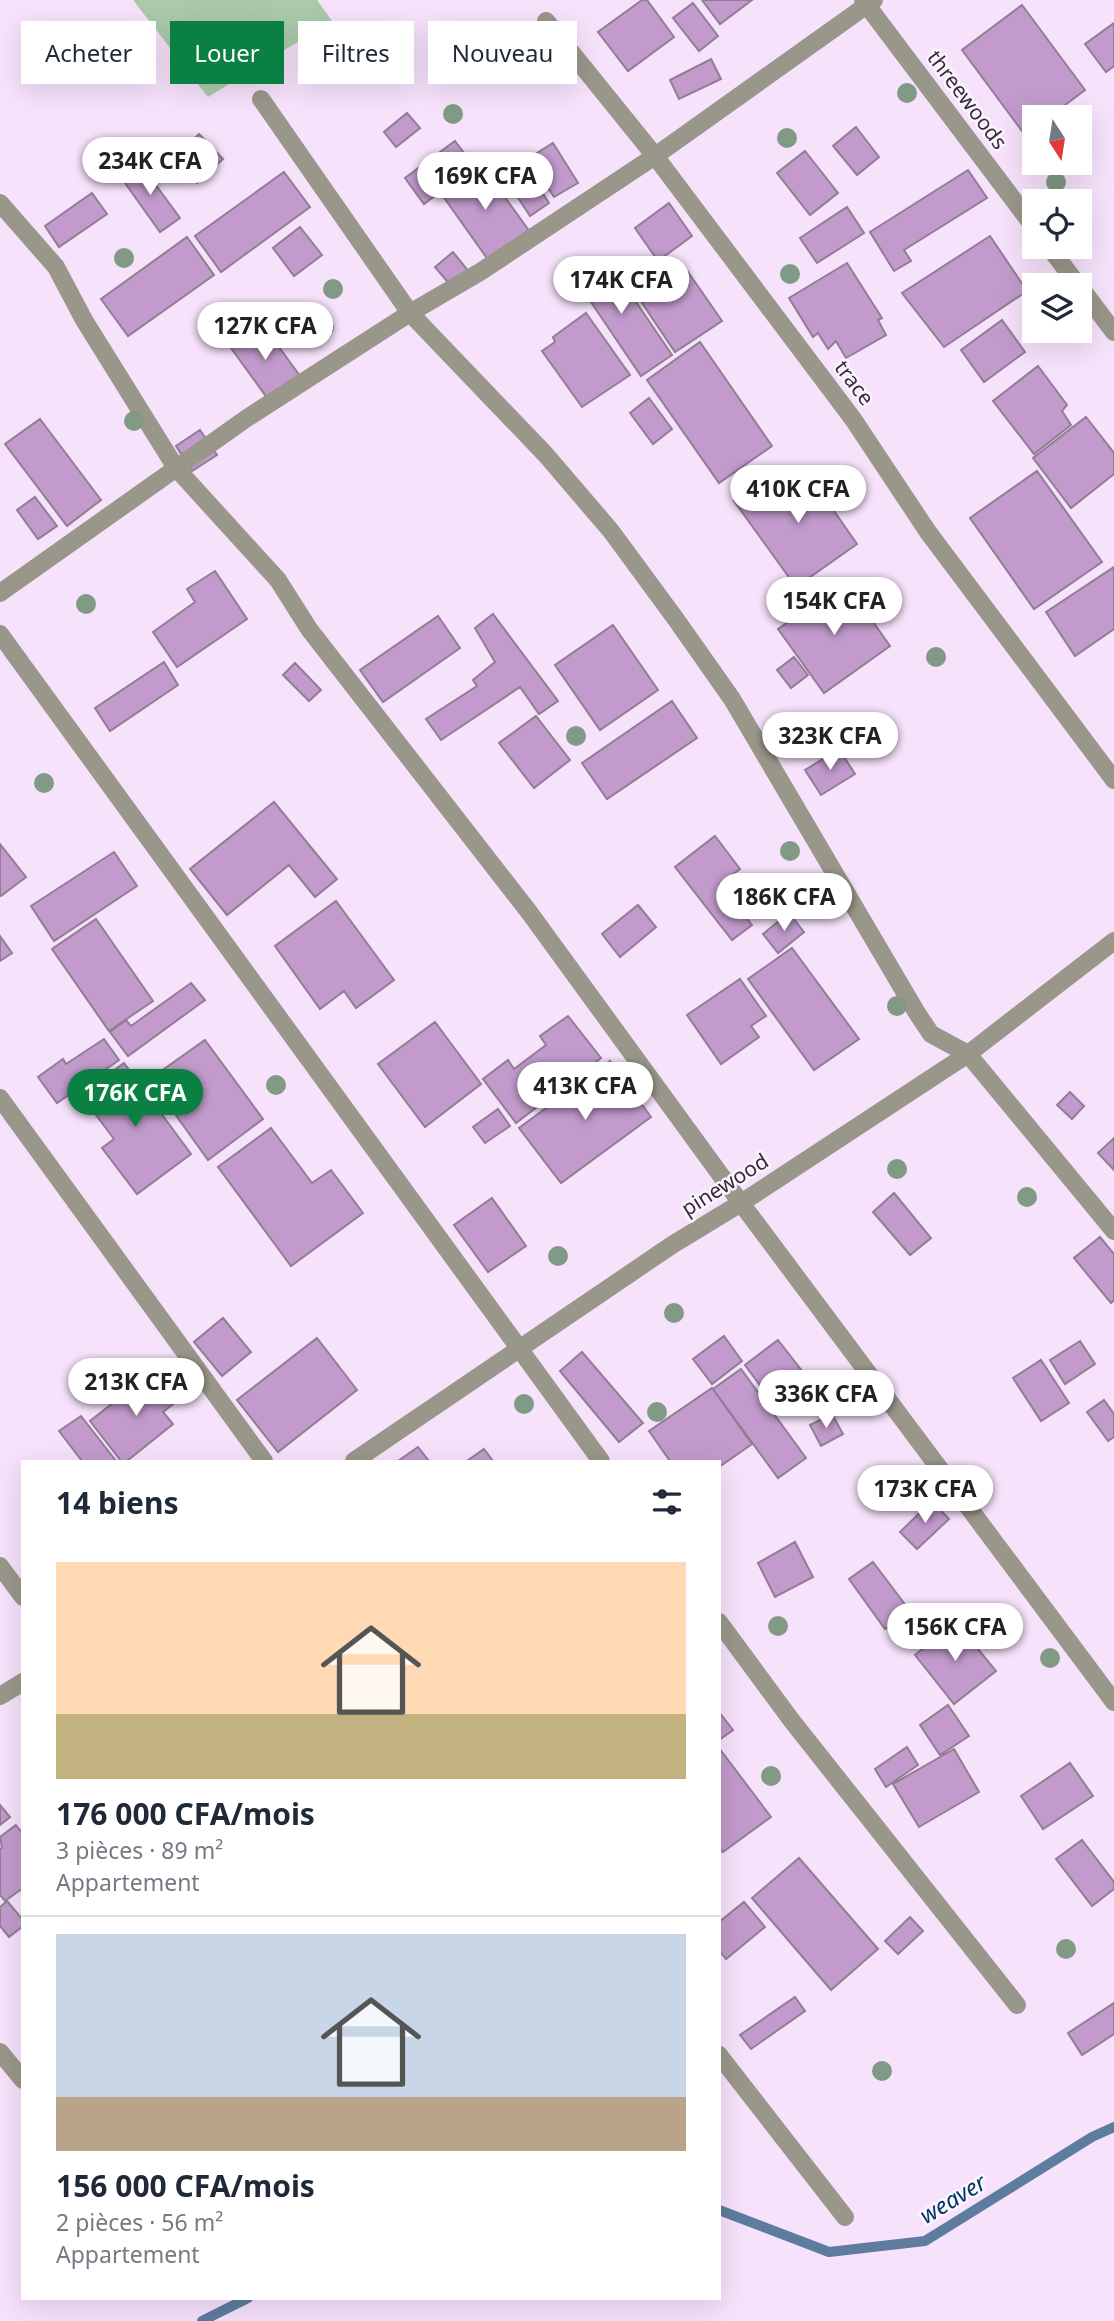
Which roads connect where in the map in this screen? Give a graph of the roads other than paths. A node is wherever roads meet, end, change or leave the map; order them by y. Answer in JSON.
{"nodes":[{"id":1,"x":868,"y":2,"type":"edge"},
{"id":2,"x":577,"y":60,"type":"edge"},
{"id":3,"x":261,"y":99,"type":"dead end"},
{"id":4,"x":655,"y":156,"type":"junction"},
{"id":5,"x":0,"y":203,"type":"edge"},
{"id":6,"x":1022,"y":211,"type":"edge"},
{"id":7,"x":1058,"y":259,"type":"edge"},
{"id":8,"x":1069,"y":273,"type":"edge"},
{"id":9,"x":1092,"y":303,"type":"edge"},
{"id":10,"x":410,"y":313,"type":"junction"},
{"id":11,"x":1114,"y":332,"type":"edge"},
{"id":12,"x":176,"y":468,"type":"junction"},
{"id":13,"x":0,"y":593,"type":"edge"},
{"id":14,"x":0,"y":634,"type":"edge"},
{"id":15,"x":1114,"y":780,"type":"edge"},
{"id":16,"x":1114,"y":940,"type":"edge"},
{"id":17,"x":968,"y":1054,"type":"junction"},
{"id":18,"x":0,"y":1098,"type":"edge"},
{"id":19,"x":741,"y":1203,"type":"junction"},
{"id":20,"x":1114,"y":1231,"type":"edge"},
{"id":21,"x":519,"y":1349,"type":"junction"},
{"id":22,"x":263,"y":1460,"type":"edge"},
{"id":23,"x":355,"y":1460,"type":"edge"},
{"id":24,"x":600,"y":1460,"type":"edge"},
{"id":25,"x":0,"y":1566,"type":"edge"},
{"id":26,"x":21,"y":1594,"type":"edge"},
{"id":27,"x":721,"y":1625,"type":"edge"},
{"id":28,"x":21,"y":1683,"type":"edge"},
{"id":29,"x":0,"y":1696,"type":"edge"},
{"id":30,"x":1114,"y":1702,"type":"edge"},
{"id":31,"x":1017,"y":2005,"type":"dead end"},
{"id":32,"x":0,"y":2052,"type":"edge"},
{"id":33,"x":721,"y":2058,"type":"edge"},
{"id":34,"x":21,"y":2078,"type":"edge"},
{"id":35,"x":845,"y":2217,"type":"dead end"}],
"edges":[{"from":1,"to":4,"type":"street"},
{"from":1,"to":6,"type":"street","name":"threewoods"},
{"from":2,"to":4,"type":"street","name":"trace"},
{"from":3,"to":10,"type":"street"},
{"from":4,"to":10,"type":"street"},
{"from":4,"to":15,"type":"street","name":"trace"},
{"from":5,"to":12,"type":"street"},
{"from":7,"to":8,"type":"street"},
{"from":9,"to":11,"type":"street"},
{"from":10,"to":12,"type":"street"},
{"from":10,"to":17,"type":"street"},
{"from":12,"to":13,"type":"street"},
{"from":12,"to":19,"type":"street"},
{"from":14,"to":21,"type":"street"},
{"from":16,"to":17,"type":"street","name":"pinewood"},
{"from":17,"to":19,"type":"street","name":"pinewood"},
{"from":17,"to":20,"type":"street"},
{"from":18,"to":22,"type":"street"},
{"from":19,"to":21,"type":"street","name":"pinewood"},
{"from":19,"to":30,"type":"street"},
{"from":21,"to":23,"type":"street","name":"pinewood"},
{"from":21,"to":24,"type":"street"},
{"from":25,"to":26,"type":"street"},
{"from":27,"to":31,"type":"street"},
{"from":28,"to":29,"type":"street"},
{"from":32,"to":34,"type":"street"},
{"from":33,"to":35,"type":"street"}]}
